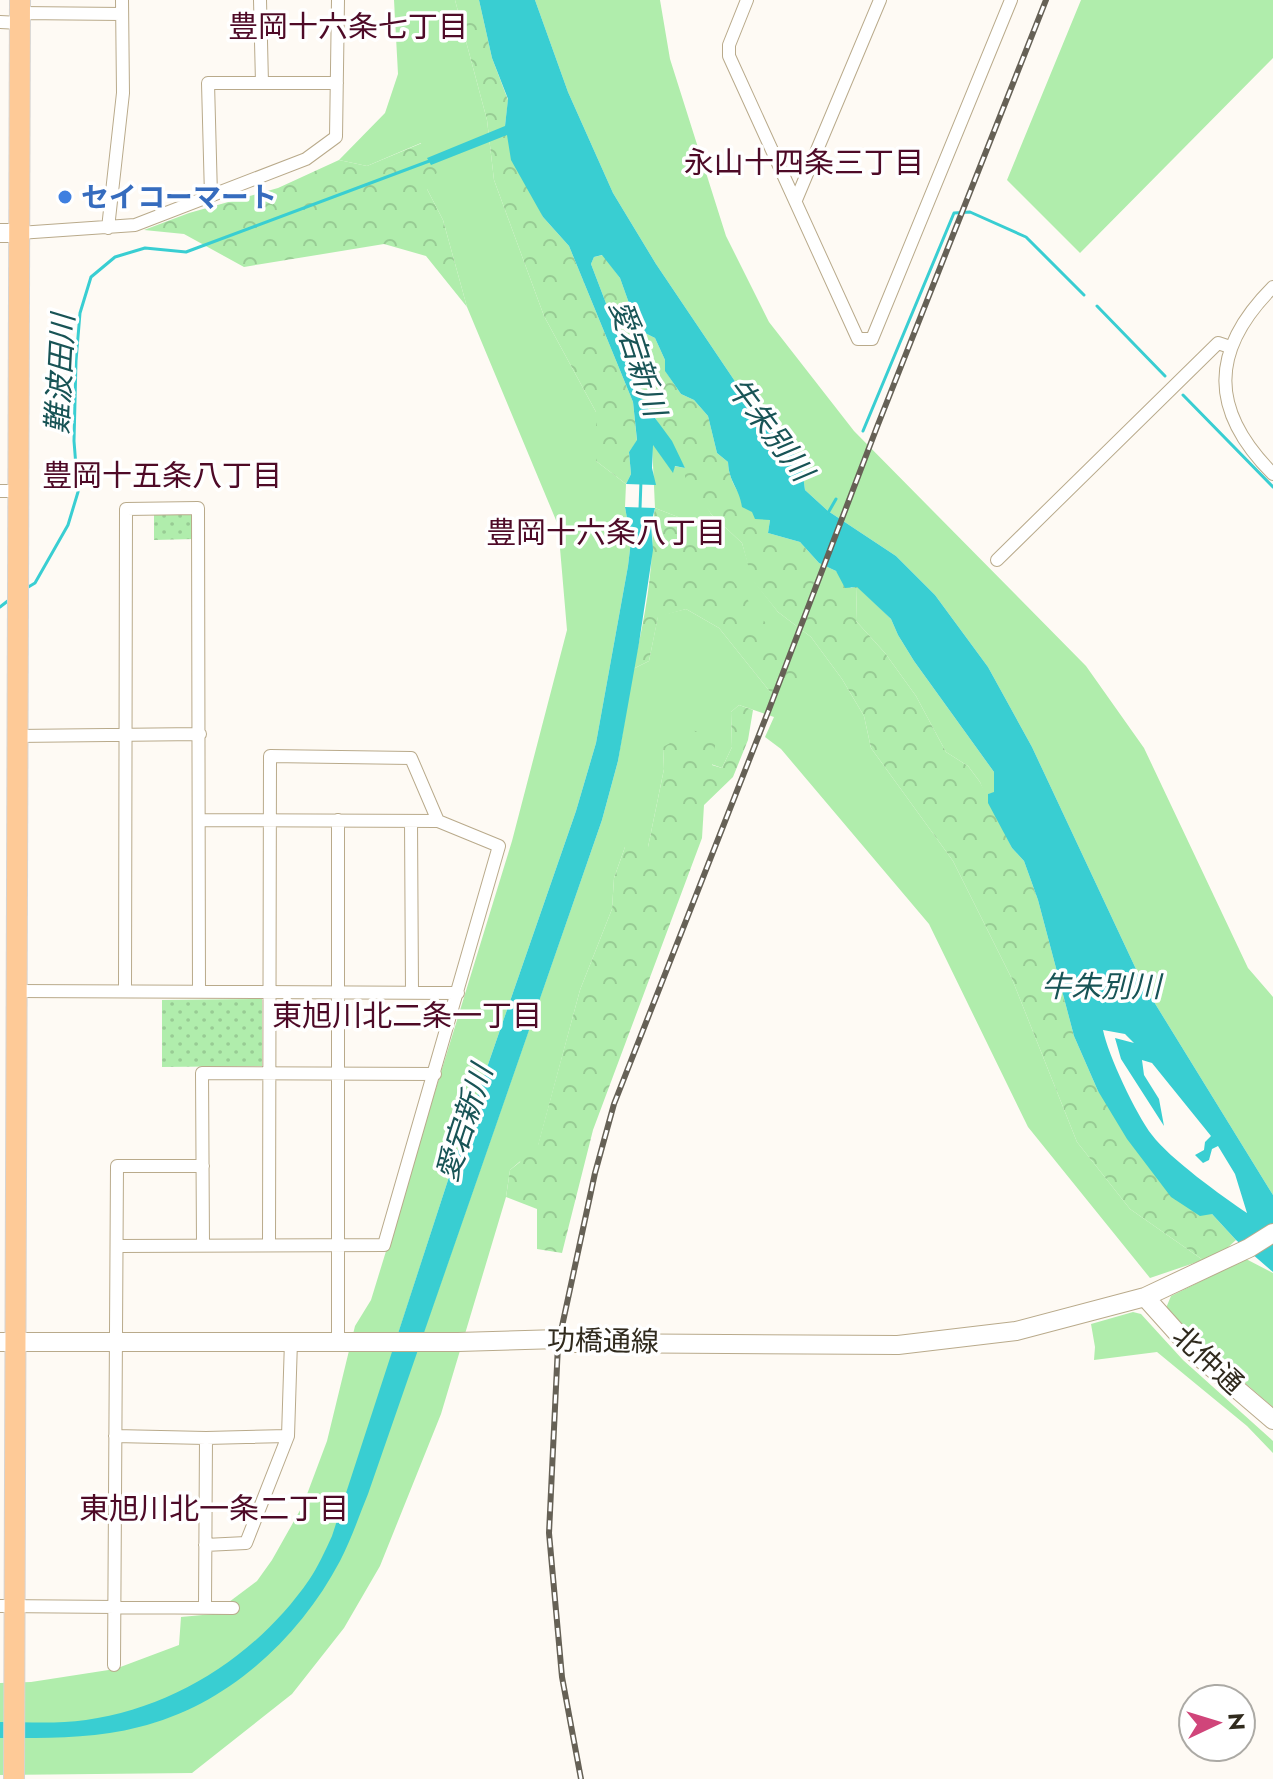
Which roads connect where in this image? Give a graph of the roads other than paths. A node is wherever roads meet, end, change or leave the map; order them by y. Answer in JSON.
{"nodes":[{"id":1,"x":260,"y":0,"type":"edge"},
{"id":2,"x":338,"y":0,"type":"edge"},
{"id":3,"x":747,"y":0,"type":"edge"},
{"id":4,"x":880,"y":0,"type":"edge"},
{"id":5,"x":1011,"y":0,"type":"edge"},
{"id":6,"x":122,"y":7,"type":"edge"},
{"id":7,"x":15,"y":14,"type":"edge"},
{"id":8,"x":262,"y":83,"type":"junction"},
{"id":9,"x":337,"y":83,"type":"junction"},
{"id":10,"x":211,"y":196,"type":"junction"},
{"id":11,"x":796,"y":200,"type":"junction"},
{"id":12,"x":108,"y":228,"type":"junction"},
{"id":13,"x":9,"y":233,"type":"edge"},
{"id":14,"x":1273,"y":287,"type":"edge"},
{"id":15,"x":1230,"y":347,"type":"junction"},
{"id":16,"x":1273,"y":474,"type":"edge"},
{"id":17,"x":8,"y":491,"type":"edge"},
{"id":18,"x":997,"y":560,"type":"dead end"},
{"id":19,"x":200,"y":734,"type":"junction"},
{"id":20,"x":125,"y":735,"type":"junction"},
{"id":21,"x":16,"y":736,"type":"junction"},
{"id":22,"x":201,"y":820,"type":"junction"},
{"id":23,"x":269,"y":820,"type":"junction"},
{"id":24,"x":338,"y":820,"type":"junction"},
{"id":25,"x":411,"y":821,"type":"junction"},
{"id":26,"x":438,"y":821,"type":"junction"},
{"id":27,"x":8,"y":899,"type":"edge"},
{"id":28,"x":16,"y":991,"type":"junction"},
{"id":29,"x":125,"y":991,"type":"junction"},
{"id":30,"x":199,"y":992,"type":"junction"},
{"id":31,"x":270,"y":992,"type":"junction"},
{"id":32,"x":338,"y":993,"type":"junction"},
{"id":33,"x":412,"y":993,"type":"junction"},
{"id":34,"x":458,"y":993,"type":"junction"},
{"id":35,"x":269,"y":1073,"type":"junction"},
{"id":36,"x":339,"y":1073,"type":"junction"},
{"id":37,"x":8,"y":1074,"type":"edge"},
{"id":38,"x":435,"y":1074,"type":"junction"},
{"id":39,"x":203,"y":1166,"type":"junction"},
{"id":40,"x":1273,"y":1233,"type":"edge"},
{"id":41,"x":203,"y":1245,"type":"junction"},
{"id":42,"x":269,"y":1245,"type":"junction"},
{"id":43,"x":339,"y":1245,"type":"junction"},
{"id":44,"x":117,"y":1246,"type":"junction"},
{"id":45,"x":1145,"y":1297,"type":"junction"},
{"id":46,"x":116,"y":1341,"type":"junction"},
{"id":47,"x":291,"y":1341,"type":"junction"},
{"id":48,"x":338,"y":1341,"type":"junction"},
{"id":49,"x":8,"y":1342,"type":"edge"},
{"id":50,"x":1273,"y":1420,"type":"edge"},
{"id":51,"x":115,"y":1436,"type":"junction"},
{"id":52,"x":288,"y":1436,"type":"junction"},
{"id":53,"x":206,"y":1438,"type":"junction"},
{"id":54,"x":205,"y":1545,"type":"junction"},
{"id":55,"x":6,"y":1606,"type":"edge"},
{"id":56,"x":114,"y":1607,"type":"junction"},
{"id":57,"x":205,"y":1607,"type":"junction"},
{"id":58,"x":233,"y":1608,"type":"dead end"},
{"id":59,"x":114,"y":1665,"type":"dead end"},
{"id":60,"x":15,"y":1771,"type":"edge"}],
"edges":[{"from":1,"to":8,"type":"street"},
{"from":2,"to":9,"type":"street"},
{"from":3,"to":11,"type":"street"},
{"from":4,"to":11,"type":"street"},
{"from":5,"to":11,"type":"street"},
{"from":6,"to":7,"type":"street"},
{"from":6,"to":12,"type":"street"},
{"from":7,"to":13,"type":"main road"},
{"from":8,"to":9,"type":"street"},
{"from":8,"to":10,"type":"street"},
{"from":9,"to":10,"type":"street"},
{"from":10,"to":12,"type":"street"},
{"from":12,"to":13,"type":"street"},
{"from":13,"to":17,"type":"main road"},
{"from":14,"to":15,"type":"street"},
{"from":15,"to":16,"type":"street"},
{"from":15,"to":18,"type":"street"},
{"from":17,"to":21,"type":"main road"},
{"from":19,"to":20,"type":"street"},
{"from":19,"to":20,"type":"street"},
{"from":19,"to":22,"type":"street"},
{"from":20,"to":21,"type":"street"},
{"from":20,"to":29,"type":"street"},
{"from":21,"to":27,"type":"main road"},
{"from":22,"to":23,"type":"street"},
{"from":22,"to":30,"type":"street"},
{"from":23,"to":24,"type":"street"},
{"from":23,"to":26,"type":"street"},
{"from":23,"to":31,"type":"street"},
{"from":24,"to":25,"type":"street"},
{"from":24,"to":32,"type":"street"},
{"from":25,"to":26,"type":"street"},
{"from":25,"to":33,"type":"street"},
{"from":26,"to":34,"type":"street"},
{"from":27,"to":28,"type":"main road"},
{"from":28,"to":29,"type":"street"},
{"from":28,"to":37,"type":"main road"},
{"from":29,"to":30,"type":"street"},
{"from":30,"to":31,"type":"street"},
{"from":31,"to":32,"type":"street"},
{"from":31,"to":35,"type":"street"},
{"from":32,"to":33,"type":"street"},
{"from":32,"to":36,"type":"street"},
{"from":33,"to":34,"type":"street"},
{"from":34,"to":38,"type":"street"},
{"from":35,"to":36,"type":"street"},
{"from":35,"to":39,"type":"street"},
{"from":35,"to":42,"type":"street"},
{"from":36,"to":38,"type":"street"},
{"from":36,"to":43,"type":"street"},
{"from":37,"to":49,"type":"main road"},
{"from":38,"to":43,"type":"street"},
{"from":39,"to":41,"type":"street"},
{"from":39,"to":44,"type":"street"},
{"from":40,"to":45,"type":"street","name":"功橋通線"},
{"from":41,"to":42,"type":"street"},
{"from":41,"to":44,"type":"street"},
{"from":42,"to":43,"type":"street"},
{"from":43,"to":48,"type":"street"},
{"from":44,"to":46,"type":"street"},
{"from":45,"to":48,"type":"street","name":"功橋通線"},
{"from":45,"to":50,"type":"street","name":"北仲通"},
{"from":46,"to":47,"type":"street","name":"功橋通線"},
{"from":46,"to":49,"type":"street","name":"功橋通線"},
{"from":46,"to":51,"type":"street"},
{"from":47,"to":48,"type":"street","name":"功橋通線"},
{"from":47,"to":52,"type":"street"},
{"from":49,"to":55,"type":"main road"},
{"from":51,"to":53,"type":"street"},
{"from":51,"to":56,"type":"street"},
{"from":52,"to":53,"type":"street"},
{"from":52,"to":54,"type":"street"},
{"from":53,"to":54,"type":"street"},
{"from":54,"to":57,"type":"street"},
{"from":55,"to":56,"type":"street"},
{"from":55,"to":60,"type":"main road"},
{"from":56,"to":57,"type":"street"},
{"from":56,"to":59,"type":"street"},
{"from":57,"to":58,"type":"street"}]}
